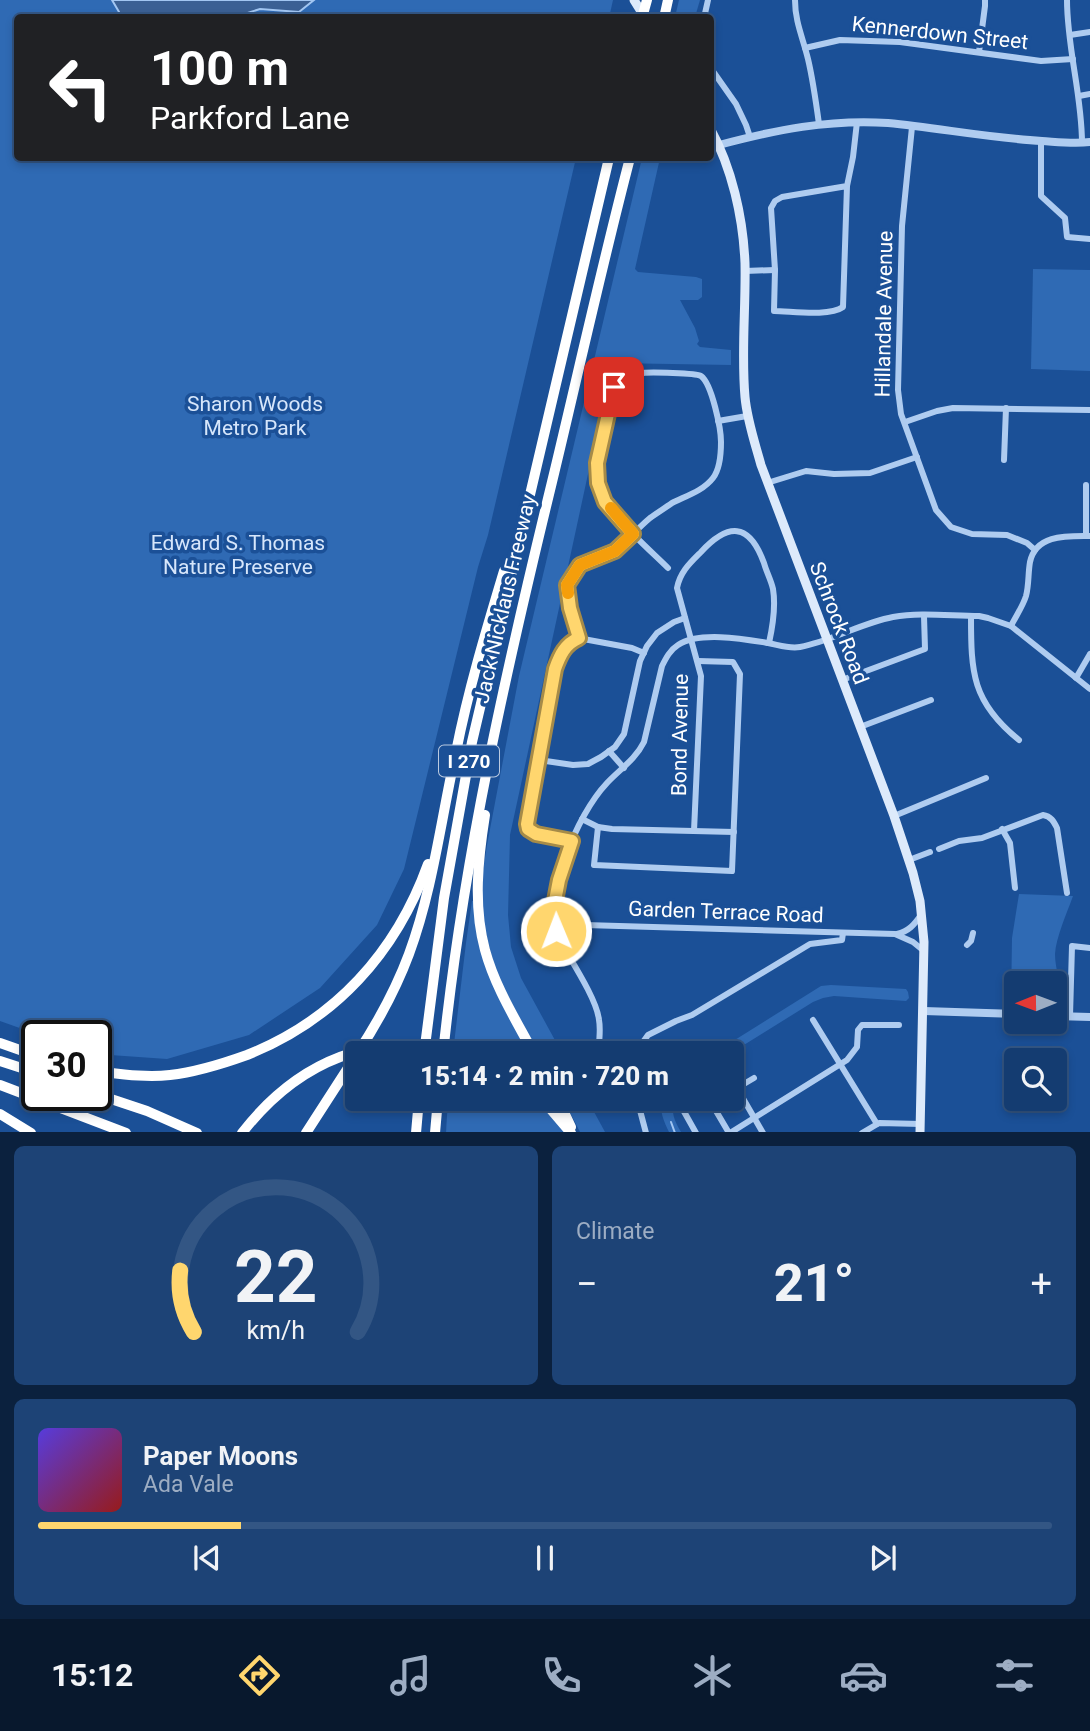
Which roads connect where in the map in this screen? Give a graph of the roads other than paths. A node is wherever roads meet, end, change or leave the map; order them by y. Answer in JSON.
{"nodes":[{"id":1,"x":795,"y":0,"type":"edge"},
{"id":2,"x":985,"y":0,"type":"edge"},
{"id":3,"x":1067,"y":0,"type":"edge"},
{"id":4,"x":1090,"y":32,"type":"edge"},
{"id":5,"x":1070,"y":35,"type":"junction"},
{"id":6,"x":805,"y":48,"type":"junction"},
{"id":7,"x":979,"y":52,"type":"junction"},
{"id":8,"x":1073,"y":59,"type":"junction"},
{"id":9,"x":714,"y":73,"type":"edge"},
{"id":10,"x":1090,"y":94,"type":"edge"},
{"id":11,"x":1079,"y":96,"type":"junction"},
{"id":12,"x":858,"y":122,"type":"junction"},
{"id":13,"x":819,"y":124,"type":"junction"},
{"id":14,"x":912,"y":127,"type":"junction"},
{"id":15,"x":714,"y":136,"type":"edge"},
{"id":16,"x":750,"y":137,"type":"junction"},
{"id":17,"x":1041,"y":141,"type":"junction"},
{"id":18,"x":1086,"y":143,"type":"edge"},
{"id":19,"x":719,"y":145,"type":"junction"},
{"id":20,"x":608,"y":161,"type":"edge"},
{"id":21,"x":629,"y":161,"type":"edge"},
{"id":22,"x":847,"y":186,"type":"junction"},
{"id":23,"x":1090,"y":239,"type":"edge"},
{"id":24,"x":775,"y":270,"type":"junction"},
{"id":25,"x":745,"y":271,"type":"junction"},
{"id":26,"x":1006,"y":408,"type":"junction"},
{"id":27,"x":1090,"y":410,"type":"edge"},
{"id":28,"x":747,"y":416,"type":"junction"},
{"id":29,"x":718,"y":421,"type":"junction"},
{"id":30,"x":905,"y":422,"type":"junction"},
{"id":31,"x":917,"y":457,"type":"junction"},
{"id":32,"x":1004,"y":460,"type":"dead end"},
{"id":33,"x":767,"y":483,"type":"junction"},
{"id":34,"x":1086,"y":485,"type":"dead end"},
{"id":35,"x":527,"y":502,"type":"junction"},
{"id":36,"x":633,"y":534,"type":"junction"},
{"id":37,"x":1088,"y":536,"type":"edge"},
{"id":38,"x":1035,"y":550,"type":"junction"},
{"id":39,"x":668,"y":568,"type":"dead end"},
{"id":40,"x":924,"y":616,"type":"junction"},
{"id":41,"x":971,"y":616,"type":"junction"},
{"id":42,"x":685,"y":618,"type":"junction"},
{"id":43,"x":1012,"y":626,"type":"junction"},
{"id":44,"x":579,"y":638,"type":"junction"},
{"id":45,"x":691,"y":639,"type":"junction"},
{"id":46,"x":826,"y":639,"type":"junction"},
{"id":47,"x":769,"y":643,"type":"junction"},
{"id":48,"x":644,"y":653,"type":"junction"},
{"id":49,"x":1090,"y":654,"type":"edge"},
{"id":50,"x":698,"y":661,"type":"junction"},
{"id":51,"x":1076,"y":678,"type":"junction"},
{"id":52,"x":842,"y":680,"type":"junction"},
{"id":53,"x":1090,"y":689,"type":"edge"},
{"id":54,"x":931,"y":700,"type":"dead end"},
{"id":55,"x":499,"y":708,"type":"junction"},
{"id":56,"x":860,"y":727,"type":"junction"},
{"id":57,"x":1019,"y":740,"type":"dead end"},
{"id":58,"x":609,"y":751,"type":"junction"},
{"id":59,"x":539,"y":760,"type":"junction"},
{"id":60,"x":624,"y":768,"type":"junction"},
{"id":61,"x":986,"y":778,"type":"dead end"},
{"id":62,"x":444,"y":811,"type":"junction"},
{"id":63,"x":894,"y":816,"type":"junction"},
{"id":64,"x":582,"y":819,"type":"junction"},
{"id":65,"x":598,"y":827,"type":"junction"},
{"id":66,"x":1002,"y":830,"type":"junction"},
{"id":67,"x":694,"y":831,"type":"junction"},
{"id":68,"x":734,"y":832,"type":"junction"},
{"id":69,"x":572,"y":841,"type":"junction"},
{"id":70,"x":939,"y":849,"type":"dead end"},
{"id":71,"x":930,"y":852,"type":"dead end"},
{"id":72,"x":909,"y":860,"type":"junction"},
{"id":73,"x":1015,"y":888,"type":"dead end"},
{"id":74,"x":1068,"y":893,"type":"dead end"},
{"id":75,"x":921,"y":915,"type":"junction"},
{"id":76,"x":556,"y":931,"type":"junction"},
{"id":77,"x":843,"y":933,"type":"junction"},
{"id":78,"x":973,"y":933,"type":"dead end"},
{"id":79,"x":895,"y":934,"type":"junction"},
{"id":80,"x":967,"y":945,"type":"dead end"},
{"id":81,"x":1090,"y":948,"type":"edge"},
{"id":82,"x":924,"y":951,"type":"junction"},
{"id":83,"x":924,"y":1011,"type":"junction"},
{"id":84,"x":1004,"y":1014,"type":"edge"},
{"id":85,"x":1070,"y":1016,"type":"joint"},
{"id":86,"x":1090,"y":1017,"type":"edge"},
{"id":87,"x":813,"y":1020,"type":"dead end"},
{"id":88,"x":899,"y":1025,"type":"dead end"},
{"id":89,"x":366,"y":1041,"type":"edge"},
{"id":90,"x":426,"y":1041,"type":"edge"},
{"id":91,"x":444,"y":1041,"type":"edge"},
{"id":92,"x":528,"y":1041,"type":"edge"},
{"id":93,"x":598,"y":1041,"type":"edge"},
{"id":94,"x":644,"y":1041,"type":"edge"},
{"id":95,"x":0,"y":1043,"type":"edge"},
{"id":96,"x":21,"y":1050,"type":"edge"},
{"id":97,"x":345,"y":1055,"type":"edge"},
{"id":98,"x":0,"y":1060,"type":"edge"},
{"id":99,"x":840,"y":1064,"type":"junction"},
{"id":100,"x":21,"y":1067,"type":"edge"},
{"id":101,"x":112,"y":1072,"type":"edge"},
{"id":102,"x":345,"y":1072,"type":"edge"},
{"id":103,"x":754,"y":1078,"type":"dead end"},
{"id":104,"x":0,"y":1085,"type":"edge"},
{"id":105,"x":112,"y":1099,"type":"edge"},
{"id":106,"x":418,"y":1111,"type":"edge"},
{"id":107,"x":437,"y":1111,"type":"edge"},
{"id":108,"x":553,"y":1111,"type":"edge"},
{"id":109,"x":563,"y":1111,"type":"edge"},
{"id":110,"x":640,"y":1111,"type":"edge"},
{"id":111,"x":684,"y":1111,"type":"edge"},
{"id":112,"x":716,"y":1111,"type":"edge"},
{"id":113,"x":0,"y":1114,"type":"edge"},
{"id":114,"x":754,"y":1117,"type":"junction"},
{"id":115,"x":877,"y":1124,"type":"junction"},
{"id":116,"x":920,"y":1128,"type":"edge"},
{"id":117,"x":31,"y":1132,"type":"edge"},
{"id":118,"x":126,"y":1132,"type":"edge"},
{"id":119,"x":197,"y":1132,"type":"edge"},
{"id":120,"x":242,"y":1132,"type":"edge"},
{"id":121,"x":306,"y":1132,"type":"edge"},
{"id":122,"x":416,"y":1132,"type":"edge"},
{"id":123,"x":435,"y":1132,"type":"edge"},
{"id":124,"x":572,"y":1132,"type":"edge"},
{"id":125,"x":646,"y":1132,"type":"edge"},
{"id":126,"x":696,"y":1132,"type":"edge"},
{"id":127,"x":729,"y":1132,"type":"edge"},
{"id":128,"x":763,"y":1132,"type":"edge"},
{"id":129,"x":862,"y":1132,"type":"edge"}],
"edges":[{"from":1,"to":6,"type":"street"},
{"from":2,"to":7,"type":"street"},
{"from":3,"to":5,"type":"street"},
{"from":4,"to":5,"type":"street"},
{"from":5,"to":8,"type":"street"},
{"from":6,"to":7,"type":"street","name":"Kennerdown Street"},
{"from":6,"to":13,"type":"street"},
{"from":7,"to":8,"type":"street","name":"Kennerdown Street"},
{"from":8,"to":11,"type":"street"},
{"from":9,"to":16,"type":"street"},
{"from":10,"to":11,"type":"street"},
{"from":11,"to":18,"type":"street"},
{"from":12,"to":13,"type":"street"},
{"from":12,"to":14,"type":"street"},
{"from":12,"to":22,"type":"street"},
{"from":13,"to":16,"type":"street"},
{"from":14,"to":17,"type":"street"},
{"from":14,"to":30,"type":"street","name":"Hillandale Avenue"},
{"from":15,"to":19,"type":"main road","name":"Schrock Road"},
{"from":16,"to":19,"type":"street"},
{"from":17,"to":18,"type":"street"},
{"from":17,"to":23,"type":"street"},
{"from":19,"to":25,"type":"main road","name":"Schrock Road"},
{"from":20,"to":35,"type":"highway","name":"Jack Nicklaus Freeway","number":"I 270"},
{"from":21,"to":55,"type":"highway","name":"Jack Nicklaus Freeway","number":"I 270"},
{"from":22,"to":24,"type":"street"},
{"from":22,"to":24,"type":"street"},
{"from":24,"to":25,"type":"street"},
{"from":25,"to":28,"type":"main road","name":"Schrock Road"},
{"from":26,"to":27,"type":"street"},
{"from":26,"to":30,"type":"street"},
{"from":26,"to":32,"type":"street"},
{"from":28,"to":29,"type":"street"},
{"from":28,"to":33,"type":"main road","name":"Schrock Road"},
{"from":29,"to":36,"type":"street"},
{"from":29,"to":36,"type":"street"},
{"from":30,"to":31,"type":"street","name":"Hillandale Avenue"},
{"from":31,"to":33,"type":"street"},
{"from":31,"to":38,"type":"street","name":"Hillandale Avenue"},
{"from":33,"to":46,"type":"main road","name":"Schrock Road"},
{"from":34,"to":37,"type":"street"},
{"from":35,"to":62,"type":"highway"},
{"from":35,"to":90,"type":"highway","name":"Jack Nicklaus Freeway","number":"I 270"},
{"from":36,"to":39,"type":"street"},
{"from":36,"to":44,"type":"street"},
{"from":37,"to":38,"type":"street"},
{"from":38,"to":43,"type":"street"},
{"from":40,"to":41,"type":"street"},
{"from":40,"to":46,"type":"street"},
{"from":40,"to":52,"type":"street"},
{"from":41,"to":43,"type":"street"},
{"from":41,"to":57,"type":"street"},
{"from":42,"to":45,"type":"street"},
{"from":42,"to":47,"type":"street"},
{"from":42,"to":48,"type":"street"},
{"from":43,"to":51,"type":"street"},
{"from":44,"to":48,"type":"street"},
{"from":44,"to":59,"type":"street"},
{"from":45,"to":47,"type":"street"},
{"from":45,"to":50,"type":"street","name":"Bond Avenue"},
{"from":45,"to":60,"type":"street"},
{"from":46,"to":47,"type":"street"},
{"from":46,"to":52,"type":"main road","name":"Schrock Road"},
{"from":48,"to":58,"type":"street"},
{"from":49,"to":51,"type":"street"},
{"from":50,"to":67,"type":"street","name":"Bond Avenue"},
{"from":50,"to":68,"type":"street"},
{"from":51,"to":53,"type":"street"},
{"from":52,"to":56,"type":"main road","name":"Schrock Road"},
{"from":54,"to":56,"type":"street"},
{"from":55,"to":91,"type":"highway","name":"Jack Nicklaus Freeway","number":"I 270"},
{"from":55,"to":92,"type":"highway"},
{"from":56,"to":63,"type":"main road","name":"Schrock Road"},
{"from":58,"to":59,"type":"street"},
{"from":58,"to":60,"type":"street"},
{"from":59,"to":69,"type":"street"},
{"from":60,"to":64,"type":"street"},
{"from":61,"to":63,"type":"street"},
{"from":62,"to":89,"type":"highway"},
{"from":62,"to":101,"type":"highway"},
{"from":63,"to":72,"type":"main road","name":"Schrock Road"},
{"from":64,"to":65,"type":"street"},
{"from":64,"to":69,"type":"street"},
{"from":65,"to":67,"type":"street"},
{"from":65,"to":68,"type":"street"},
{"from":66,"to":70,"type":"street"},
{"from":66,"to":73,"type":"street"},
{"from":66,"to":74,"type":"street"},
{"from":67,"to":68,"type":"street"},
{"from":69,"to":76,"type":"street"},
{"from":71,"to":72,"type":"street"},
{"from":72,"to":75,"type":"main road","name":"Schrock Road"},
{"from":75,"to":79,"type":"street"},
{"from":75,"to":82,"type":"main road","name":"Schrock Road"},
{"from":76,"to":77,"type":"street","name":"Garden Terrace Road"},
{"from":76,"to":93,"type":"street"},
{"from":77,"to":79,"type":"street","name":"Garden Terrace Road"},
{"from":77,"to":94,"type":"street"},
{"from":78,"to":80,"type":"street"},
{"from":79,"to":82,"type":"street","name":"Garden Terrace Road"},
{"from":81,"to":85,"type":"street"},
{"from":82,"to":83,"type":"main road","name":"Schrock Road"},
{"from":83,"to":84,"type":"street"},
{"from":83,"to":116,"type":"main road","name":"Schrock Road"},
{"from":85,"to":86,"type":"street"},
{"from":87,"to":99,"type":"street"},
{"from":88,"to":99,"type":"street"},
{"from":95,"to":96,"type":"highway"},
{"from":97,"to":120,"type":"highway"},
{"from":98,"to":100,"type":"highway"},
{"from":99,"to":114,"type":"street"},
{"from":99,"to":115,"type":"street"},
{"from":102,"to":121,"type":"highway"},
{"from":103,"to":114,"type":"street"},
{"from":104,"to":118,"type":"highway"},
{"from":105,"to":119,"type":"highway"},
{"from":106,"to":122,"type":"highway"},
{"from":107,"to":123,"type":"highway"},
{"from":108,"to":124,"type":"highway"},
{"from":109,"to":124,"type":"highway"},
{"from":110,"to":125,"type":"street"},
{"from":111,"to":126,"type":"street"},
{"from":112,"to":127,"type":"street"},
{"from":113,"to":117,"type":"highway"},
{"from":114,"to":127,"type":"street"},
{"from":114,"to":128,"type":"street"},
{"from":115,"to":116,"type":"street"},
{"from":115,"to":129,"type":"street"}]}
